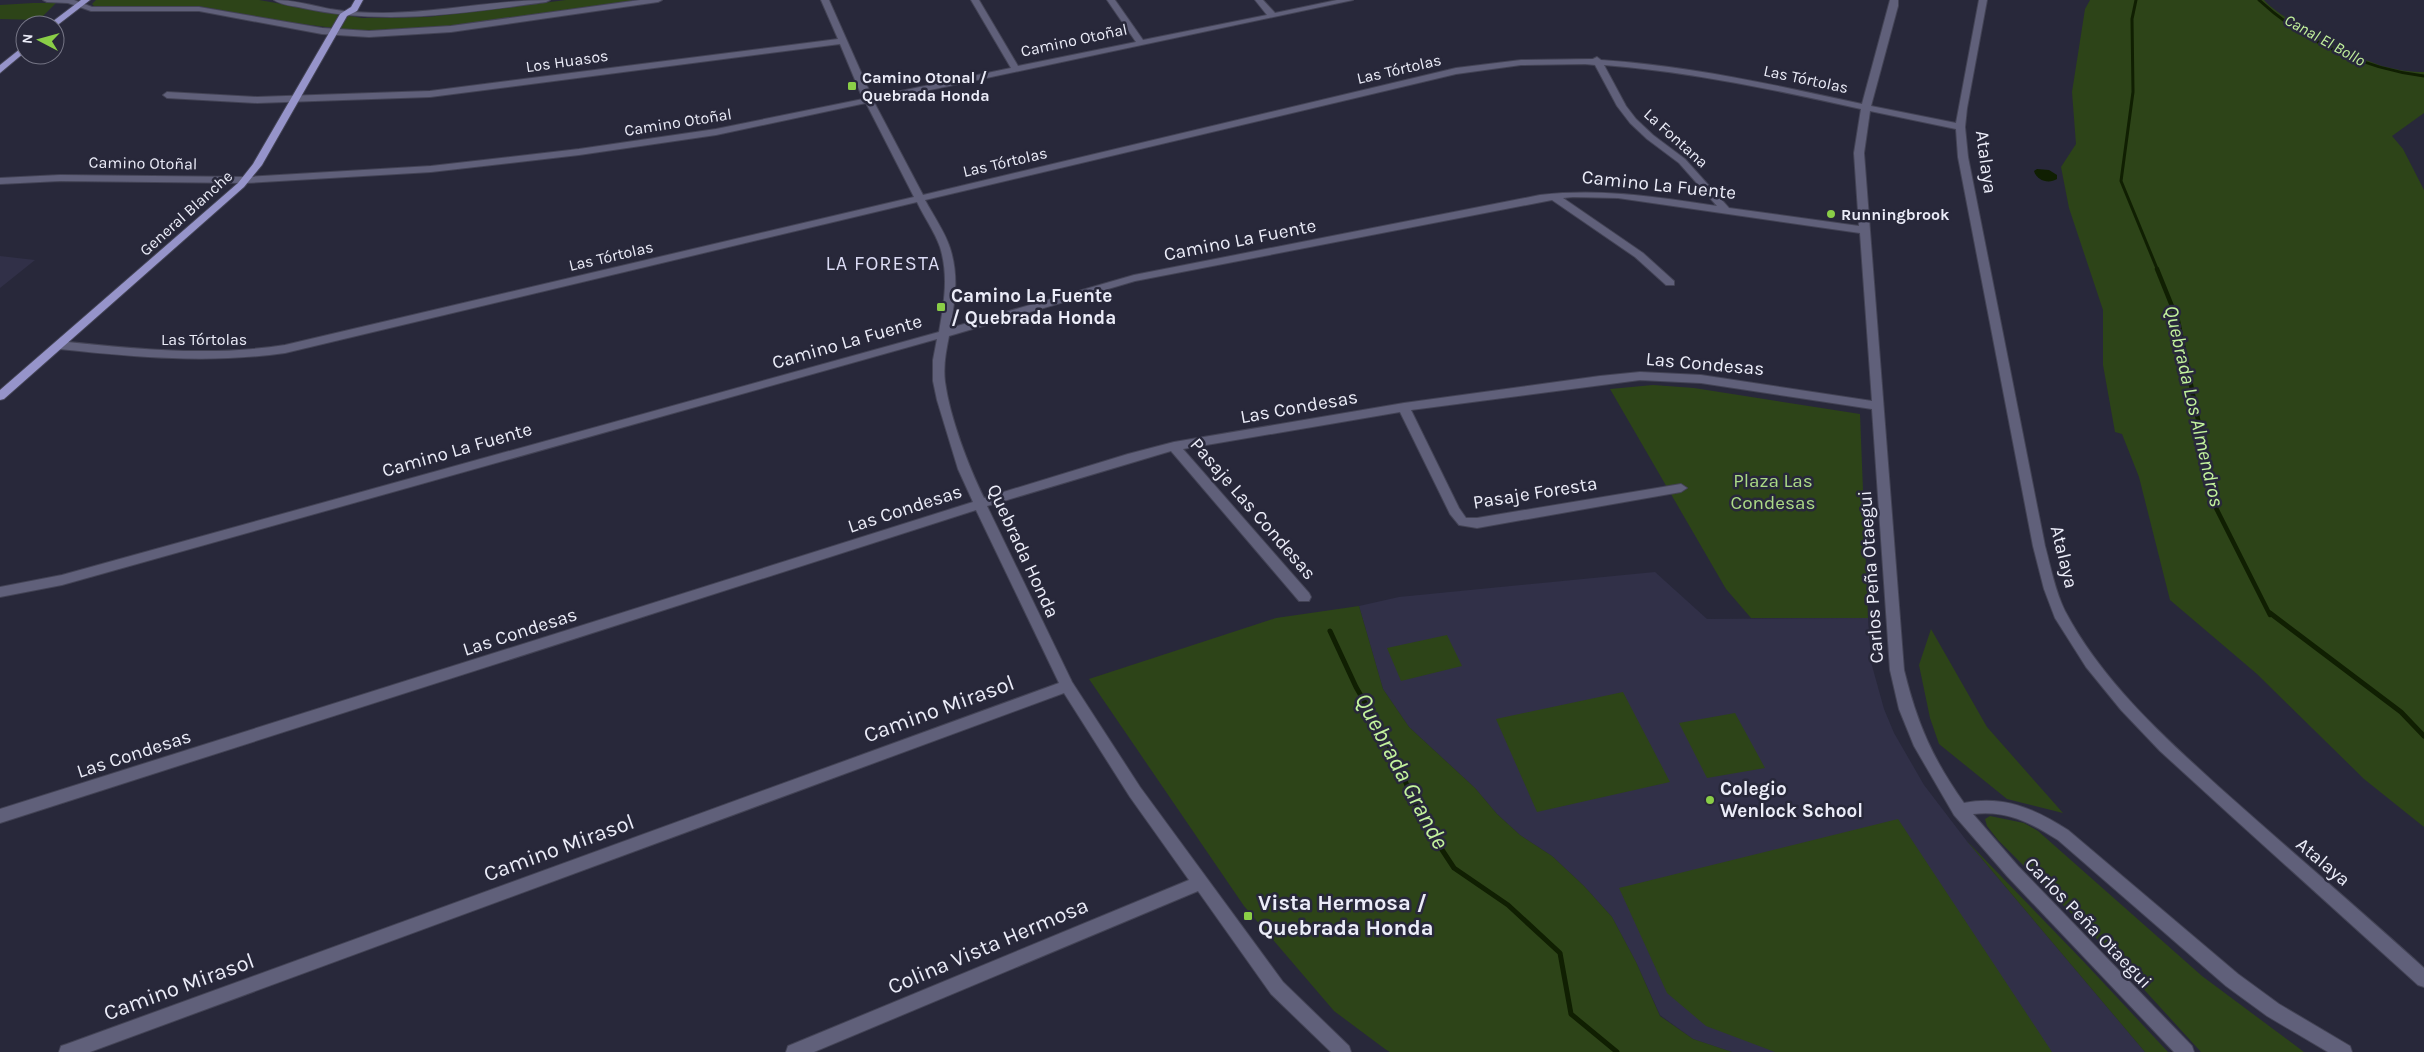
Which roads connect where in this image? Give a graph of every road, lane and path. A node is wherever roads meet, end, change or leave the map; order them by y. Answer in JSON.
{"nodes":[{"id":1,"x":48,"y":0,"type":"edge"},
{"id":2,"x":278,"y":0,"type":"edge"},
{"id":3,"x":359,"y":0,"type":"edge"},
{"id":4,"x":542,"y":0,"type":"edge"},
{"id":5,"x":546,"y":0,"type":"edge"},
{"id":6,"x":658,"y":0,"type":"edge"},
{"id":7,"x":825,"y":0,"type":"edge"},
{"id":8,"x":975,"y":0,"type":"edge"},
{"id":9,"x":1111,"y":0,"type":"edge"},
{"id":10,"x":1259,"y":0,"type":"edge"},
{"id":11,"x":1349,"y":0,"type":"edge"},
{"id":12,"x":1894,"y":0,"type":"edge"},
{"id":13,"x":1983,"y":0,"type":"edge"},
{"id":14,"x":79,"y":2,"type":"edge"},
{"id":15,"x":344,"y":9,"type":"junction"},
{"id":16,"x":63,"y":15,"type":"edge"},
{"id":17,"x":1272,"y":15,"type":"junction"},
{"id":18,"x":335,"y":33,"type":"junction"},
{"id":19,"x":842,"y":41,"type":"junction"},
{"id":20,"x":1140,"y":42,"type":"junction"},
{"id":21,"x":15,"y":57,"type":"edge"},
{"id":22,"x":1597,"y":60,"type":"junction"},
{"id":23,"x":1015,"y":68,"type":"junction"},
{"id":24,"x":0,"y":70,"type":"edge"},
{"id":25,"x":167,"y":95,"type":"dead end"},
{"id":26,"x":295,"y":100,"type":"junction"},
{"id":27,"x":869,"y":101,"type":"junction"},
{"id":28,"x":1866,"y":107,"type":"junction"},
{"id":29,"x":1960,"y":127,"type":"junction"},
{"id":30,"x":246,"y":180,"type":"junction"},
{"id":31,"x":0,"y":181,"type":"edge"},
{"id":32,"x":1553,"y":196,"type":"junction"},
{"id":33,"x":920,"y":198,"type":"junction"},
{"id":34,"x":1724,"y":208,"type":"junction"},
{"id":35,"x":1863,"y":230,"type":"junction"},
{"id":36,"x":1670,"y":283,"type":"dead end"},
{"id":37,"x":946,"y":332,"type":"junction"},
{"id":38,"x":58,"y":344,"type":"junction"},
{"id":39,"x":0,"y":396,"type":"edge"},
{"id":40,"x":1877,"y":406,"type":"junction"},
{"id":41,"x":1404,"y":407,"type":"junction"},
{"id":42,"x":1174,"y":446,"type":"junction"},
{"id":43,"x":1681,"y":488,"type":"dead end"},
{"id":44,"x":980,"y":504,"type":"junction"},
{"id":45,"x":0,"y":592,"type":"edge"},
{"id":46,"x":1304,"y":597,"type":"dead end"},
{"id":47,"x":1066,"y":686,"type":"junction"},
{"id":48,"x":1959,"y":810,"type":"junction"},
{"id":49,"x":0,"y":816,"type":"edge"},
{"id":50,"x":1199,"y":883,"type":"junction"},
{"id":51,"x":2424,"y":979,"type":"edge"},
{"id":52,"x":67,"y":1052,"type":"edge"},
{"id":53,"x":794,"y":1052,"type":"edge"},
{"id":54,"x":1343,"y":1052,"type":"edge"},
{"id":55,"x":2186,"y":1052,"type":"edge"},
{"id":56,"x":2344,"y":1052,"type":"edge"}],
"edges":[{"from":1,"to":14,"type":"street"},
{"from":2,"to":15,"type":"street"},
{"from":3,"to":15,"type":"main road","name":"General Blanche"},
{"from":4,"to":5,"type":"street"},
{"from":4,"to":15,"type":"street"},
{"from":6,"to":18,"type":"street"},
{"from":7,"to":19,"type":"street","name":"Quebrada Honda"},
{"from":8,"to":23,"type":"street"},
{"from":9,"to":20,"type":"street"},
{"from":10,"to":17,"type":"street"},
{"from":11,"to":17,"type":"street","name":"Camino Otoñal"},
{"from":12,"to":28,"type":"street","name":"Carlos Peña Otaegui"},
{"from":13,"to":29,"type":"street","name":"Atalaya"},
{"from":14,"to":16,"type":"main road"},
{"from":14,"to":18,"type":"street"},
{"from":15,"to":18,"type":"main road","name":"General Blanche"},
{"from":17,"to":20,"type":"street","name":"Camino Otoñal"},
{"from":18,"to":26,"type":"main road","name":"General Blanche"},
{"from":19,"to":26,"type":"street","name":"Los Huasos"},
{"from":19,"to":27,"type":"street","name":"Quebrada Honda"},
{"from":20,"to":23,"type":"street","name":"Camino Otoñal"},
{"from":21,"to":24,"type":"main road"},
{"from":22,"to":28,"type":"street","name":"Las Tórtolas"},
{"from":22,"to":33,"type":"street","name":"Las Tórtolas"},
{"from":22,"to":34,"type":"street","name":"La Fontana"},
{"from":23,"to":27,"type":"street","name":"Camino Otoñal"},
{"from":25,"to":26,"type":"street","name":"Los Huasos"},
{"from":26,"to":30,"type":"main road","name":"General Blanche"},
{"from":27,"to":30,"type":"street","name":"Camino Otoñal"},
{"from":27,"to":33,"type":"street","name":"Quebrada Honda"},
{"from":28,"to":29,"type":"street","name":"Las Tórtolas"},
{"from":28,"to":35,"type":"street","name":"Carlos Peña Otaegui"},
{"from":29,"to":51,"type":"street","name":"Atalaya"},
{"from":30,"to":31,"type":"street","name":"Camino Otoñal"},
{"from":30,"to":38,"type":"main road","name":"General Blanche"},
{"from":32,"to":34,"type":"street","name":"Camino La Fuente"},
{"from":32,"to":36,"type":"street"},
{"from":32,"to":37,"type":"street","name":"Camino La Fuente"},
{"from":33,"to":37,"type":"street","name":"Quebrada Honda"},
{"from":33,"to":38,"type":"street","name":"Las Tórtolas"},
{"from":34,"to":35,"type":"street","name":"Camino La Fuente"},
{"from":35,"to":40,"type":"street","name":"Carlos Peña Otaegui"},
{"from":37,"to":44,"type":"street","name":"Quebrada Honda"},
{"from":37,"to":45,"type":"street","name":"Camino La Fuente"},
{"from":38,"to":39,"type":"main road","name":"General Blanche"},
{"from":40,"to":41,"type":"street","name":"Las Condesas"},
{"from":40,"to":48,"type":"street","name":"Carlos Peña Otaegui"},
{"from":41,"to":42,"type":"street","name":"Las Condesas"},
{"from":41,"to":43,"type":"street","name":"Pasaje Foresta"},
{"from":42,"to":44,"type":"street","name":"Las Condesas"},
{"from":42,"to":46,"type":"street","name":"Pasaje Las Condesas"},
{"from":44,"to":47,"type":"street","name":"Quebrada Honda"},
{"from":44,"to":49,"type":"street","name":"Las Condesas"},
{"from":47,"to":50,"type":"street","name":"Quebrada Honda"},
{"from":47,"to":52,"type":"street","name":"Camino Mirasol"},
{"from":48,"to":55,"type":"street","name":"Carlos Peña Otaegui"},
{"from":48,"to":56,"type":"street"},
{"from":50,"to":53,"type":"street","name":"Colina Vista Hermosa"},
{"from":50,"to":54,"type":"street","name":"Quebrada Honda"}]}
